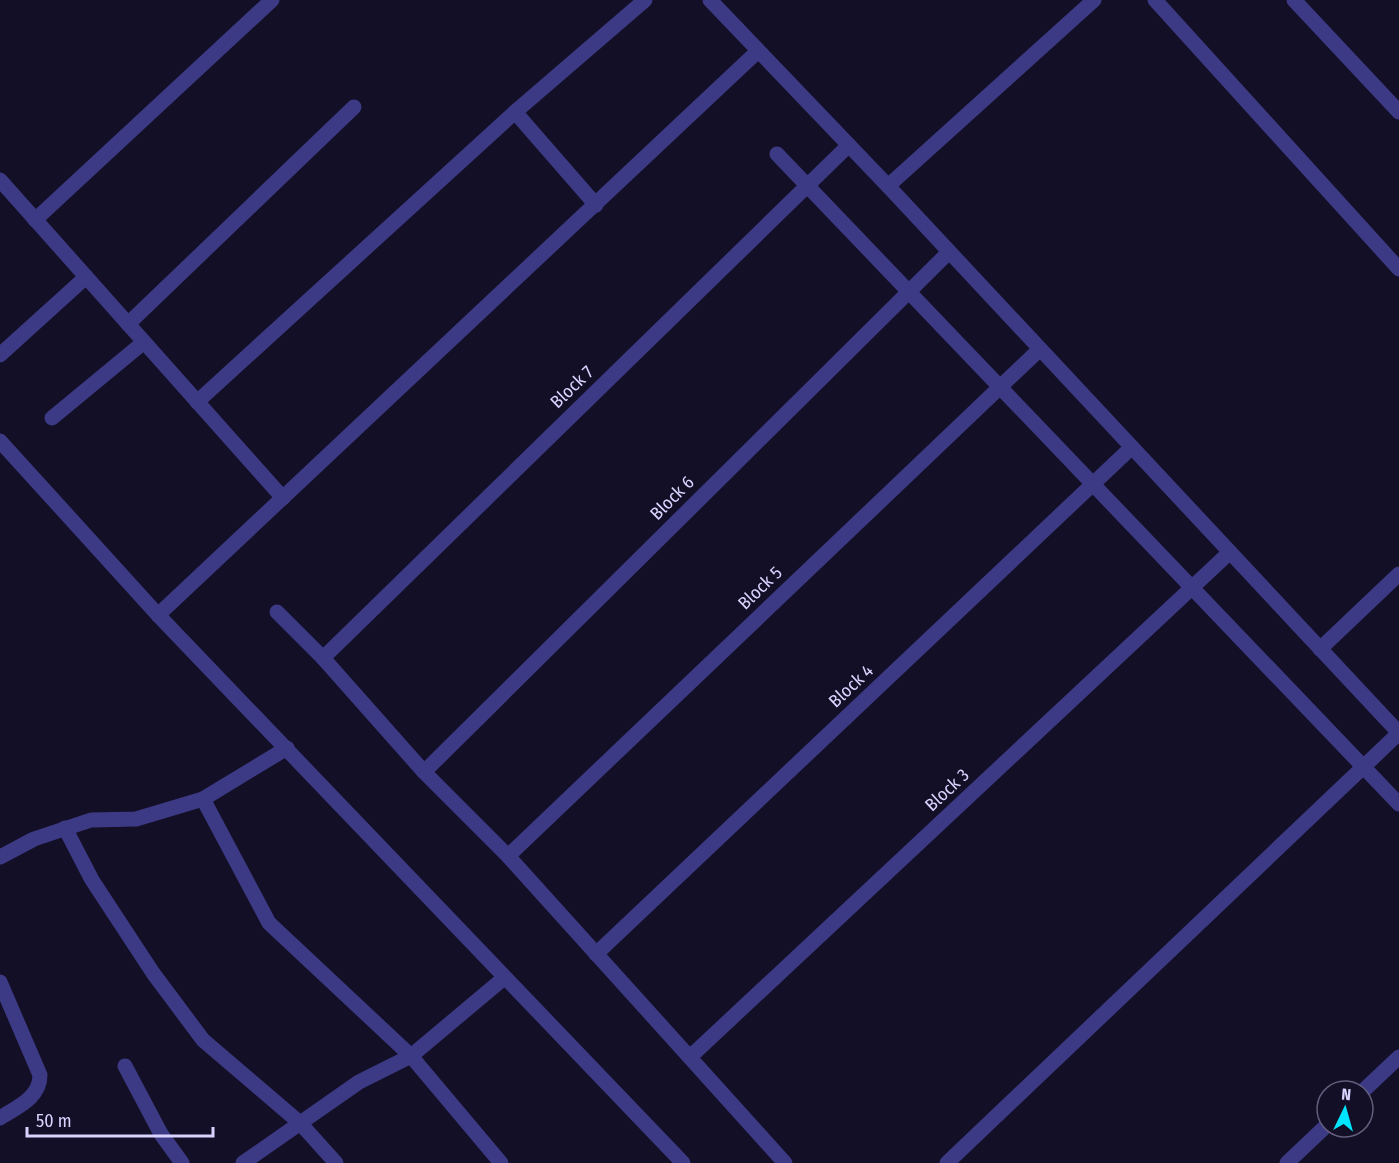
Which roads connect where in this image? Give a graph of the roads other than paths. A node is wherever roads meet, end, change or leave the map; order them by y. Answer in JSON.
{"nodes":[{"id":1,"x":272,"y":0,"type":"edge"},
{"id":2,"x":645,"y":0,"type":"edge"},
{"id":3,"x":710,"y":0,"type":"edge"},
{"id":4,"x":1094,"y":0,"type":"edge"},
{"id":5,"x":1155,"y":0,"type":"edge"},
{"id":6,"x":1294,"y":0,"type":"edge"},
{"id":7,"x":758,"y":51,"type":"junction"},
{"id":8,"x":354,"y":107,"type":"dead end"},
{"id":9,"x":514,"y":112,"type":"junction"},
{"id":10,"x":1399,"y":112,"type":"edge"},
{"id":11,"x":849,"y":146,"type":"junction"},
{"id":12,"x":777,"y":154,"type":"dead end"},
{"id":13,"x":0,"y":180,"type":"edge"},
{"id":14,"x":808,"y":183,"type":"junction"},
{"id":15,"x":888,"y":186,"type":"junction"},
{"id":16,"x":596,"y":205,"type":"junction"},
{"id":17,"x":35,"y":220,"type":"junction"},
{"id":18,"x":949,"y":252,"type":"junction"},
{"id":19,"x":1399,"y":269,"type":"edge"},
{"id":20,"x":86,"y":277,"type":"junction"},
{"id":21,"x":909,"y":290,"type":"junction"},
{"id":22,"x":128,"y":324,"type":"junction"},
{"id":23,"x":144,"y":342,"type":"junction"},
{"id":24,"x":1040,"y":349,"type":"junction"},
{"id":25,"x":0,"y":355,"type":"edge"},
{"id":26,"x":1001,"y":386,"type":"junction"},
{"id":27,"x":197,"y":402,"type":"junction"},
{"id":28,"x":52,"y":418,"type":"dead end"},
{"id":29,"x":0,"y":441,"type":"edge"},
{"id":30,"x":1132,"y":447,"type":"junction"},
{"id":31,"x":1094,"y":483,"type":"junction"},
{"id":32,"x":283,"y":498,"type":"junction"},
{"id":33,"x":1230,"y":552,"type":"junction"},
{"id":34,"x":1399,"y":574,"type":"edge"},
{"id":35,"x":1193,"y":588,"type":"junction"},
{"id":36,"x":277,"y":612,"type":"dead end"},
{"id":37,"x":158,"y":615,"type":"junction"},
{"id":38,"x":1320,"y":649,"type":"junction"},
{"id":39,"x":323,"y":658,"type":"junction"},
{"id":40,"x":1399,"y":733,"type":"edge"},
{"id":41,"x":287,"y":748,"type":"junction"},
{"id":42,"x":1364,"y":767,"type":"junction"},
{"id":43,"x":424,"y":772,"type":"junction"},
{"id":44,"x":202,"y":799,"type":"junction"},
{"id":45,"x":1399,"y":804,"type":"edge"},
{"id":46,"x":65,"y":828,"type":"junction"},
{"id":47,"x":507,"y":856,"type":"junction"},
{"id":48,"x":0,"y":857,"type":"edge"},
{"id":49,"x":596,"y":954,"type":"junction"},
{"id":50,"x":504,"y":978,"type":"junction"},
{"id":51,"x":0,"y":982,"type":"edge"},
{"id":52,"x":411,"y":1056,"type":"junction"},
{"id":53,"x":690,"y":1057,"type":"junction"},
{"id":54,"x":1399,"y":1057,"type":"edge"},
{"id":55,"x":125,"y":1066,"type":"dead end"},
{"id":56,"x":1375,"y":1080,"type":"edge"},
{"id":57,"x":0,"y":1118,"type":"edge"},
{"id":58,"x":300,"y":1123,"type":"junction"},
{"id":59,"x":1315,"y":1136,"type":"edge"},
{"id":60,"x":182,"y":1163,"type":"edge"},
{"id":61,"x":243,"y":1163,"type":"edge"},
{"id":62,"x":336,"y":1163,"type":"edge"},
{"id":63,"x":501,"y":1163,"type":"edge"},
{"id":64,"x":683,"y":1163,"type":"edge"},
{"id":65,"x":785,"y":1163,"type":"edge"},
{"id":66,"x":947,"y":1163,"type":"edge"},
{"id":67,"x":1287,"y":1163,"type":"edge"}],
"edges":[{"from":1,"to":17,"type":"street"},
{"from":2,"to":9,"type":"street"},
{"from":3,"to":7,"type":"street"},
{"from":4,"to":15,"type":"street"},
{"from":5,"to":19,"type":"street"},
{"from":6,"to":10,"type":"street"},
{"from":7,"to":11,"type":"street"},
{"from":7,"to":16,"type":"street"},
{"from":8,"to":22,"type":"street"},
{"from":9,"to":16,"type":"street"},
{"from":9,"to":27,"type":"street"},
{"from":11,"to":14,"type":"street","name":"Block 7"},
{"from":11,"to":15,"type":"street"},
{"from":12,"to":14,"type":"street"},
{"from":13,"to":17,"type":"street"},
{"from":14,"to":21,"type":"street"},
{"from":14,"to":39,"type":"street","name":"Block 7"},
{"from":15,"to":18,"type":"street"},
{"from":16,"to":32,"type":"street"},
{"from":17,"to":20,"type":"street"},
{"from":18,"to":21,"type":"street","name":"Block 6"},
{"from":18,"to":24,"type":"street"},
{"from":20,"to":22,"type":"street"},
{"from":20,"to":25,"type":"street"},
{"from":21,"to":26,"type":"street"},
{"from":21,"to":43,"type":"street","name":"Block 6"},
{"from":22,"to":23,"type":"street"},
{"from":23,"to":27,"type":"street"},
{"from":23,"to":28,"type":"street"},
{"from":24,"to":26,"type":"street","name":"Block 5"},
{"from":24,"to":30,"type":"street"},
{"from":26,"to":31,"type":"street"},
{"from":26,"to":47,"type":"street","name":"Block 5"},
{"from":27,"to":32,"type":"street"},
{"from":29,"to":37,"type":"street"},
{"from":30,"to":31,"type":"street","name":"Block 4"},
{"from":30,"to":33,"type":"street"},
{"from":31,"to":35,"type":"street"},
{"from":31,"to":49,"type":"street","name":"Block 4"},
{"from":32,"to":37,"type":"street"},
{"from":33,"to":35,"type":"street","name":"Block 3"},
{"from":33,"to":38,"type":"street"},
{"from":34,"to":38,"type":"street"},
{"from":35,"to":42,"type":"street"},
{"from":35,"to":53,"type":"street","name":"Block 3"},
{"from":36,"to":39,"type":"street"},
{"from":37,"to":41,"type":"street"},
{"from":38,"to":40,"type":"street"},
{"from":39,"to":43,"type":"street"},
{"from":40,"to":42,"type":"street"},
{"from":41,"to":44,"type":"street"},
{"from":41,"to":50,"type":"street"},
{"from":42,"to":45,"type":"street"},
{"from":42,"to":66,"type":"street"},
{"from":43,"to":47,"type":"street"},
{"from":44,"to":46,"type":"street"},
{"from":44,"to":52,"type":"street"},
{"from":46,"to":48,"type":"street"},
{"from":46,"to":58,"type":"street"},
{"from":47,"to":49,"type":"street"},
{"from":49,"to":53,"type":"street"},
{"from":50,"to":52,"type":"street"},
{"from":50,"to":64,"type":"street"},
{"from":51,"to":57,"type":"street"},
{"from":52,"to":58,"type":"street"},
{"from":52,"to":63,"type":"street"},
{"from":53,"to":65,"type":"street"},
{"from":54,"to":56,"type":"street"},
{"from":55,"to":60,"type":"street"},
{"from":58,"to":61,"type":"street"},
{"from":58,"to":62,"type":"street"},
{"from":59,"to":67,"type":"street"}]}
